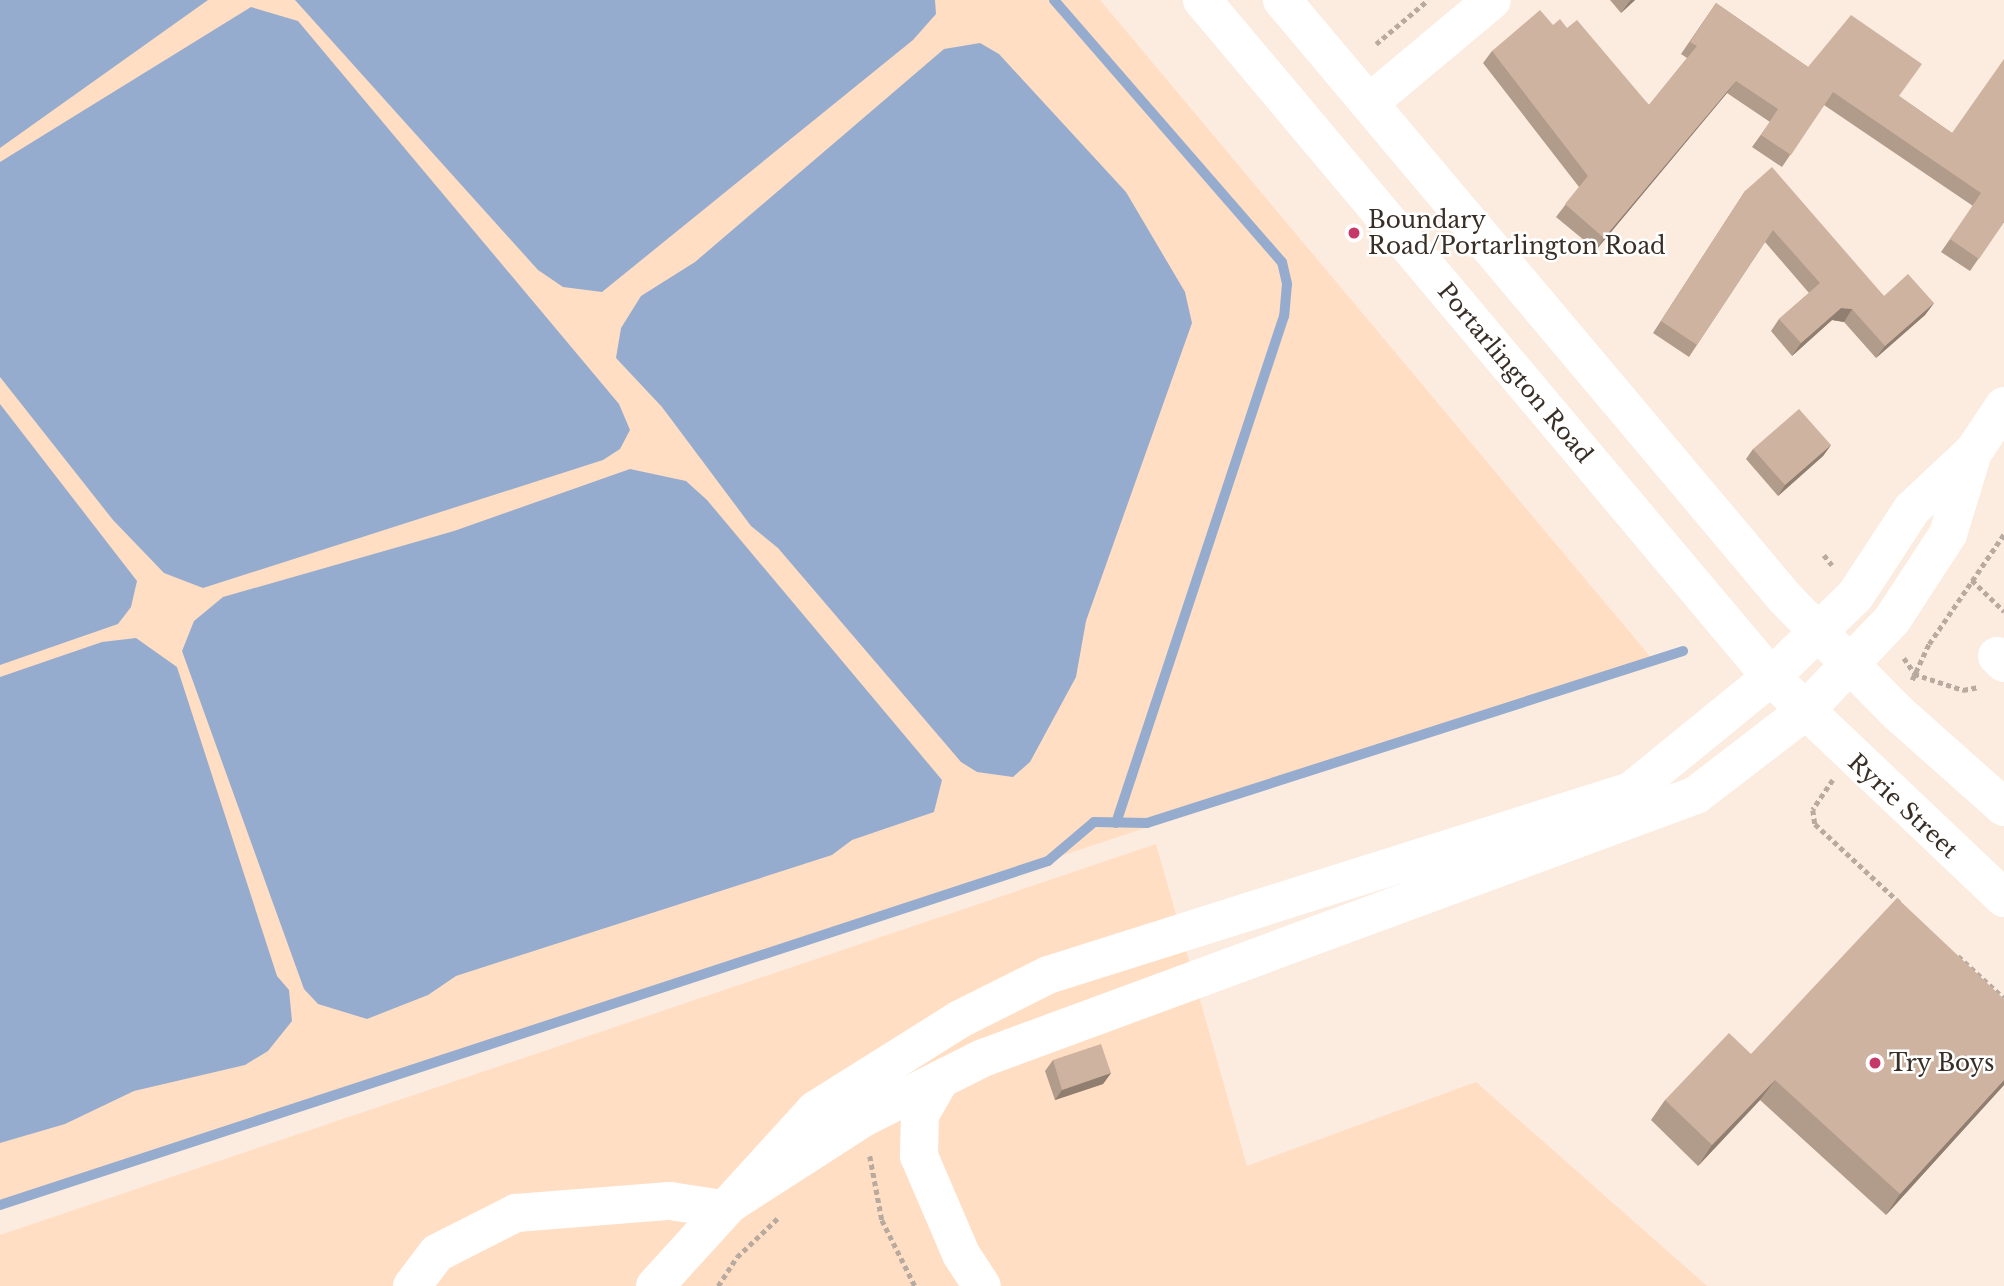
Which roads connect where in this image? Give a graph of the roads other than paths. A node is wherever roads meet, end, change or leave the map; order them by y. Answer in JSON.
{"nodes":[{"id":1,"x":1202,"y":0,"type":"edge"},
{"id":2,"x":1282,"y":0,"type":"edge"},
{"id":3,"x":1492,"y":0,"type":"edge"},
{"id":4,"x":1369,"y":103,"type":"junction"},
{"id":5,"x":2004,"y":406,"type":"edge"},
{"id":6,"x":1973,"y":451,"type":"junction"},
{"id":7,"x":1817,"y":630,"type":"junction"},
{"id":8,"x":1850,"y":664,"type":"junction"},
{"id":9,"x":1771,"y":677,"type":"junction"},
{"id":10,"x":1804,"y":712,"type":"junction"},
{"id":11,"x":2004,"y":807,"type":"edge"},
{"id":12,"x":2004,"y":898,"type":"edge"},
{"id":13,"x":940,"y":1080,"type":"junction"},
{"id":14,"x":722,"y":1209,"type":"junction"},
{"id":15,"x":412,"y":1286,"type":"edge"},
{"id":16,"x":655,"y":1286,"type":"edge"},
{"id":17,"x":982,"y":1286,"type":"edge"}],
"edges":[{"from":1,"to":9,"type":"main road","name":"Portarlington Road"},
{"from":2,"to":4,"type":"main road"},
{"from":3,"to":4,"type":"main road"},
{"from":4,"to":7,"type":"main road"},
{"from":5,"to":6,"type":"main road"},
{"from":6,"to":7,"type":"main road"},
{"from":6,"to":8,"type":"main road"},
{"from":7,"to":8,"type":"main road"},
{"from":7,"to":9,"type":"main road"},
{"from":8,"to":10,"type":"main road"},
{"from":8,"to":11,"type":"main road"},
{"from":9,"to":10,"type":"main road","name":"Portarlington Road"},
{"from":9,"to":14,"type":"main road"},
{"from":10,"to":12,"type":"main road","name":"Ryrie Street"},
{"from":10,"to":13,"type":"main road"},
{"from":13,"to":14,"type":"main road"},
{"from":13,"to":17,"type":"main road"},
{"from":14,"to":15,"type":"main road"},
{"from":14,"to":16,"type":"main road"}]}
